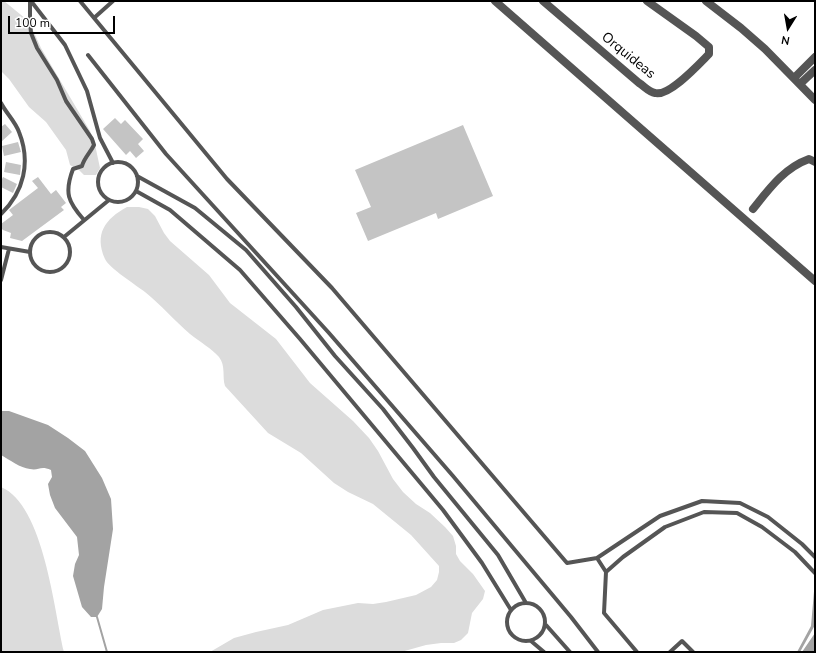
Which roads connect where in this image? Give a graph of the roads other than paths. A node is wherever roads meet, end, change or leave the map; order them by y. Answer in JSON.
{"nodes":[{"id":1,"x":30,"y":1,"type":"edge"},
{"id":2,"x":80,"y":1,"type":"edge"},
{"id":3,"x":113,"y":1,"type":"edge"},
{"id":4,"x":495,"y":1,"type":"edge"},
{"id":5,"x":543,"y":1,"type":"edge"},
{"id":6,"x":648,"y":1,"type":"edge"},
{"id":7,"x":706,"y":1,"type":"edge"},
{"id":8,"x":94,"y":18,"type":"junction"},
{"id":9,"x":88,"y":56,"type":"dead end"},
{"id":10,"x":815,"y":57,"type":"edge"},
{"id":11,"x":815,"y":70,"type":"edge"},
{"id":12,"x":794,"y":78,"type":"junction"},
{"id":13,"x":800,"y":84,"type":"junction"},
{"id":14,"x":815,"y":100,"type":"edge"},
{"id":15,"x":1,"y":103,"type":"edge"},
{"id":16,"x":815,"y":162,"type":"edge"},
{"id":17,"x":113,"y":163,"type":"junction"},
{"id":18,"x":137,"y":176,"type":"junction"},
{"id":19,"x":136,"y":191,"type":"junction"},
{"id":20,"x":109,"y":200,"type":"junction"},
{"id":21,"x":753,"y":209,"type":"dead end"},
{"id":22,"x":1,"y":214,"type":"edge"},
{"id":23,"x":84,"y":220,"type":"junction"},
{"id":24,"x":64,"y":237,"type":"junction"},
{"id":25,"x":1,"y":247,"type":"edge"},
{"id":26,"x":9,"y":249,"type":"junction"},
{"id":27,"x":30,"y":252,"type":"junction"},
{"id":28,"x":1,"y":280,"type":"edge"},
{"id":29,"x":815,"y":281,"type":"edge"},
{"id":30,"x":815,"y":557,"type":"edge"},
{"id":31,"x":597,"y":558,"type":"junction"},
{"id":32,"x":813,"y":571,"type":"edge"},
{"id":33,"x":606,"y":572,"type":"junction"},
{"id":34,"x":526,"y":603,"type":"junction"},
{"id":35,"x":512,"y":610,"type":"junction"},
{"id":36,"x":546,"y":625,"type":"junction"},
{"id":37,"x":531,"y":641,"type":"junction"},
{"id":38,"x":544,"y":652,"type":"edge"},
{"id":39,"x":570,"y":652,"type":"edge"},
{"id":40,"x":598,"y":652,"type":"edge"},
{"id":41,"x":637,"y":652,"type":"edge"},
{"id":42,"x":670,"y":652,"type":"edge"},
{"id":43,"x":693,"y":652,"type":"edge"}],
"edges":[{"from":1,"to":17,"type":"lane"},
{"from":1,"to":23,"type":"lane"},
{"from":2,"to":8,"type":"lane"},
{"from":3,"to":8,"type":"lane"},
{"from":4,"to":29,"type":"street"},
{"from":5,"to":6,"type":"street","name":"Orquideas"},
{"from":7,"to":12,"type":"street"},
{"from":8,"to":31,"type":"lane"},
{"from":9,"to":40,"type":"lane"},
{"from":10,"to":12,"type":"street"},
{"from":11,"to":13,"type":"street"},
{"from":12,"to":13,"type":"street"},
{"from":13,"to":14,"type":"street"},
{"from":15,"to":22,"type":"lane"},
{"from":16,"to":21,"type":"street"},
{"from":17,"to":18,"type":"lane"},
{"from":17,"to":20,"type":"lane"},
{"from":18,"to":19,"type":"lane"},
{"from":18,"to":34,"type":"lane"},
{"from":19,"to":20,"type":"lane"},
{"from":19,"to":35,"type":"lane"},
{"from":20,"to":23,"type":"lane"},
{"from":23,"to":24,"type":"lane"},
{"from":24,"to":27,"type":"lane"},
{"from":24,"to":27,"type":"lane"},
{"from":25,"to":26,"type":"lane"},
{"from":26,"to":27,"type":"lane"},
{"from":26,"to":28,"type":"lane"},
{"from":30,"to":31,"type":"lane"},
{"from":31,"to":33,"type":"lane"},
{"from":32,"to":33,"type":"lane"},
{"from":33,"to":41,"type":"lane"},
{"from":34,"to":35,"type":"lane"},
{"from":34,"to":36,"type":"lane"},
{"from":35,"to":37,"type":"lane"},
{"from":36,"to":37,"type":"lane"},
{"from":36,"to":39,"type":"lane"},
{"from":37,"to":38,"type":"lane"},
{"from":42,"to":43,"type":"lane"}]}
